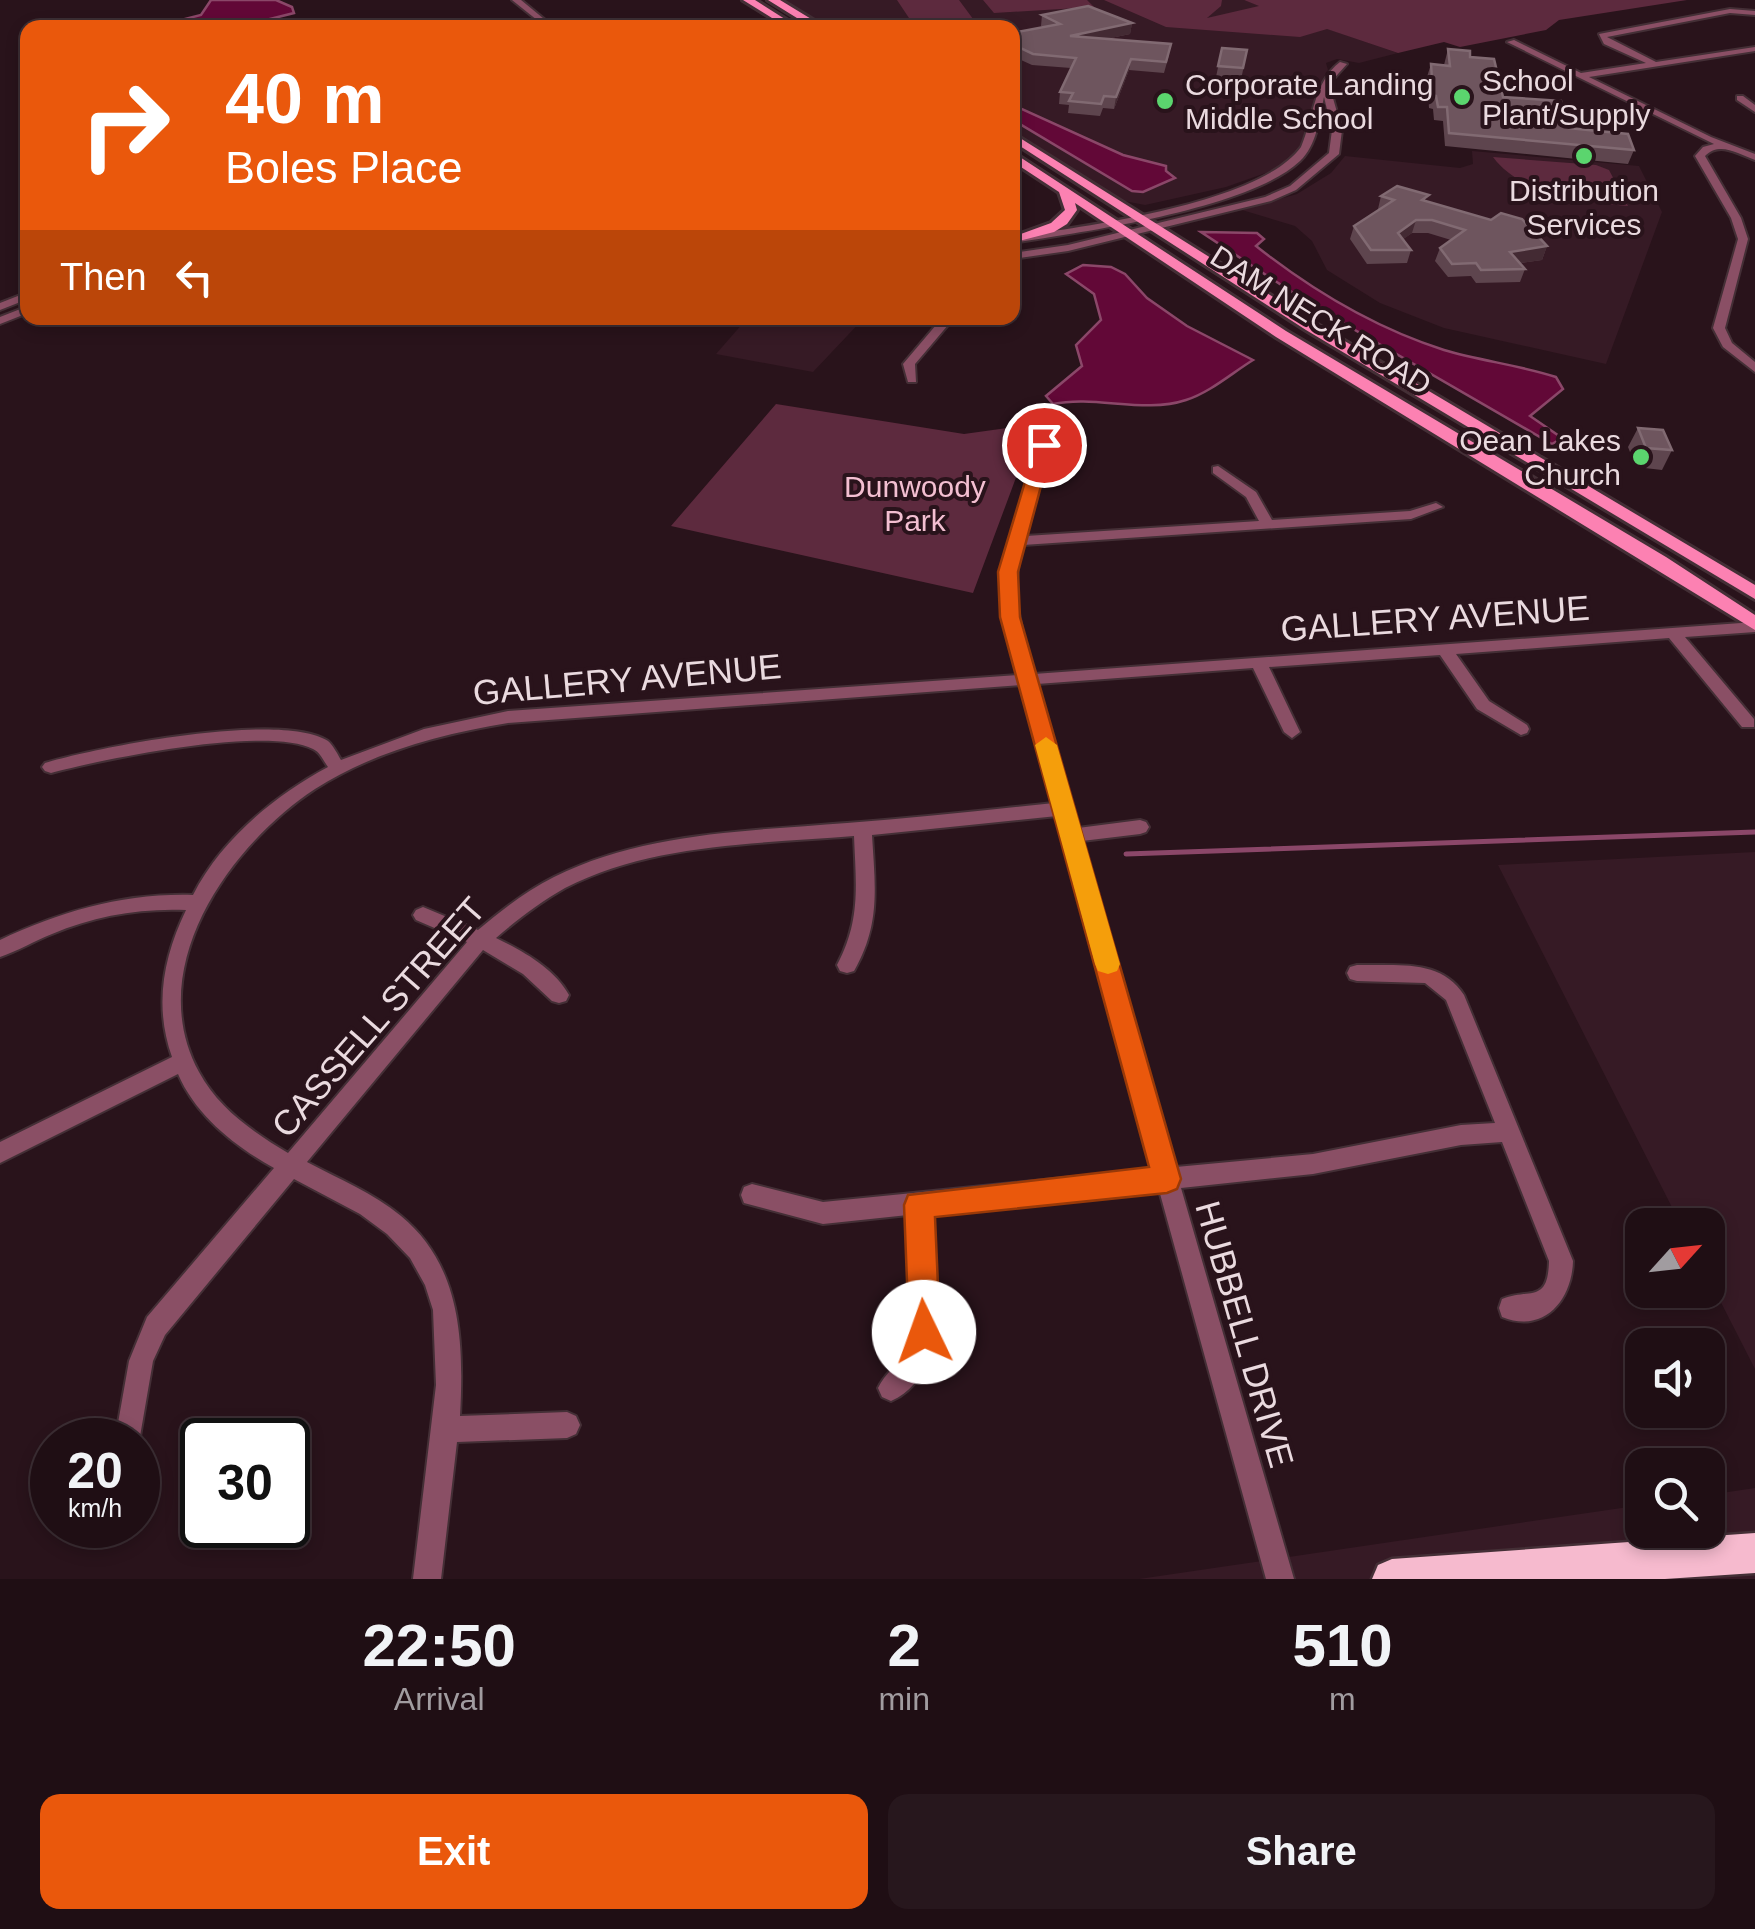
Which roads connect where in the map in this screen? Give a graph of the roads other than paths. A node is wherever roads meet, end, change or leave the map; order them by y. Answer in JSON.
{"nodes":[{"id":1,"x":516,"y":0,"type":"edge"},
{"id":2,"x":748,"y":0,"type":"edge"},
{"id":3,"x":773,"y":0,"type":"edge"},
{"id":4,"x":1755,"y":13,"type":"edge"},
{"id":5,"x":542,"y":20,"type":"edge"},
{"id":6,"x":782,"y":20,"type":"edge"},
{"id":7,"x":808,"y":20,"type":"edge"},
{"id":8,"x":1511,"y":42,"type":"dead end"},
{"id":9,"x":1755,"y":50,"type":"edge"},
{"id":10,"x":1342,"y":64,"type":"dead end"},
{"id":11,"x":1658,"y":66,"type":"junction"},
{"id":12,"x":1581,"y":76,"type":"junction"},
{"id":13,"x":1326,"y":86,"type":"junction"},
{"id":14,"x":1740,"y":98,"type":"dead end"},
{"id":15,"x":1755,"y":109,"type":"edge"},
{"id":16,"x":1020,"y":141,"type":"edge"},
{"id":17,"x":1722,"y":145,"type":"junction"},
{"id":18,"x":1755,"y":157,"type":"edge"},
{"id":19,"x":1020,"y":159,"type":"edge"},
{"id":20,"x":1065,"y":190,"type":"junction"},
{"id":21,"x":1137,"y":215,"type":"junction"},
{"id":22,"x":1111,"y":221,"type":"junction"},
{"id":23,"x":1156,"y":228,"type":"junction"},
{"id":24,"x":1129,"y":234,"type":"junction"},
{"id":25,"x":1020,"y":238,"type":"edge"},
{"id":26,"x":1020,"y":238,"type":"edge"},
{"id":27,"x":1020,"y":254,"type":"edge"},
{"id":28,"x":942,"y":325,"type":"edge"},
{"id":29,"x":1755,"y":368,"type":"edge"},
{"id":30,"x":912,"y":379,"type":"dead end"},
{"id":31,"x":1054,"y":413,"type":"dead end"},
{"id":32,"x":1218,"y":470,"type":"dead end"},
{"id":33,"x":1436,"y":507,"type":"dead end"},
{"id":34,"x":1269,"y":526,"type":"junction"},
{"id":35,"x":1016,"y":541,"type":"junction"},
{"id":36,"x":1755,"y":593,"type":"edge"},
{"id":37,"x":1755,"y":625,"type":"edge"},
{"id":38,"x":1673,"y":633,"type":"junction"},
{"id":39,"x":1445,"y":650,"type":"junction"},
{"id":40,"x":1259,"y":664,"type":"junction"},
{"id":41,"x":1028,"y":680,"type":"junction"},
{"id":42,"x":1748,"y":723,"type":"dead end"},
{"id":43,"x":1521,"y":729,"type":"dead end"},
{"id":44,"x":1292,"y":732,"type":"dead end"},
{"id":45,"x":51,"y":767,"type":"dead end"},
{"id":46,"x":338,"y":769,"type":"junction"},
{"id":47,"x":1065,"y":809,"type":"junction"},
{"id":48,"x":1140,"y":827,"type":"dead end"},
{"id":49,"x":864,"y":829,"type":"junction"},
{"id":50,"x":1072,"y":836,"type":"junction"},
{"id":51,"x":196,"y":903,"type":"junction"},
{"id":52,"x":423,"y":915,"type":"dead end"},
{"id":53,"x":480,"y":940,"type":"junction"},
{"id":54,"x":0,"y":948,"type":"edge"},
{"id":55,"x":847,"y":965,"type":"dead end"},
{"id":56,"x":1357,"y":972,"type":"dead end"},
{"id":57,"x":559,"y":995,"type":"dead end"},
{"id":58,"x":184,"y":1062,"type":"junction"},
{"id":59,"x":1509,"y":1132,"type":"junction"},
{"id":60,"x":0,"y":1152,"type":"edge"},
{"id":61,"x":291,"y":1166,"type":"junction"},
{"id":62,"x":1167,"y":1179,"type":"junction"},
{"id":63,"x":752,"y":1195,"type":"dead end"},
{"id":64,"x":919,"y":1205,"type":"junction"},
{"id":65,"x":1511,"y":1308,"type":"dead end"},
{"id":66,"x":891,"y":1388,"type":"dead end"},
{"id":67,"x":131,"y":1418,"type":"edge"},
{"id":68,"x":567,"y":1425,"type":"dead end"},
{"id":69,"x":443,"y":1430,"type":"junction"},
{"id":70,"x":1755,"y":1554,"type":"edge"},
{"id":71,"x":426,"y":1579,"type":"edge"},
{"id":72,"x":1280,"y":1579,"type":"edge"},
{"id":73,"x":1392,"y":1579,"type":"edge"}],
"edges":[{"from":1,"to":5,"type":"street"},
{"from":2,"to":6,"type":"main road"},
{"from":3,"to":7,"type":"main road"},
{"from":4,"to":11,"type":"street"},
{"from":8,"to":12,"type":"street"},
{"from":9,"to":11,"type":"street"},
{"from":10,"to":13,"type":"street"},
{"from":11,"to":12,"type":"street"},
{"from":12,"to":17,"type":"street"},
{"from":13,"to":21,"type":"street"},
{"from":13,"to":23,"type":"street"},
{"from":14,"to":15,"type":"street"},
{"from":16,"to":21,"type":"main road","name":"DAM NECK ROAD"},
{"from":17,"to":18,"type":"street"},
{"from":17,"to":29,"type":"street"},
{"from":19,"to":20,"type":"main road","name":"DAM NECK ROAD"},
{"from":20,"to":22,"type":"main road","name":"DAM NECK ROAD"},
{"from":20,"to":25,"type":"main road"},
{"from":21,"to":22,"type":"street"},
{"from":21,"to":23,"type":"main road","name":"DAM NECK ROAD"},
{"from":22,"to":24,"type":"main road","name":"DAM NECK ROAD"},
{"from":22,"to":26,"type":"street"},
{"from":23,"to":24,"type":"street"},
{"from":23,"to":36,"type":"main road","name":"DAM NECK ROAD"},
{"from":24,"to":27,"type":"street"},
{"from":24,"to":37,"type":"main road","name":"DAM NECK ROAD"},
{"from":28,"to":30,"type":"street"},
{"from":31,"to":35,"type":"street","name":"HUBBELL DRIVE"},
{"from":32,"to":34,"type":"street"},
{"from":33,"to":34,"type":"street"},
{"from":34,"to":35,"type":"street"},
{"from":35,"to":41,"type":"street","name":"HUBBELL DRIVE"},
{"from":37,"to":38,"type":"street","name":"GALLERY AVENUE"},
{"from":38,"to":39,"type":"street","name":"GALLERY AVENUE"},
{"from":38,"to":42,"type":"street"},
{"from":39,"to":40,"type":"street","name":"GALLERY AVENUE"},
{"from":39,"to":43,"type":"street"},
{"from":40,"to":41,"type":"street","name":"GALLERY AVENUE"},
{"from":40,"to":44,"type":"street"},
{"from":41,"to":46,"type":"street","name":"GALLERY AVENUE"},
{"from":41,"to":47,"type":"street","name":"HUBBELL DRIVE"},
{"from":45,"to":46,"type":"street"},
{"from":46,"to":51,"type":"street","name":"GALLERY AVENUE"},
{"from":47,"to":49,"type":"street","name":"CASSELL STREET"},
{"from":47,"to":50,"type":"street","name":"HUBBELL DRIVE"},
{"from":48,"to":50,"type":"street"},
{"from":49,"to":53,"type":"street","name":"CASSELL STREET"},
{"from":49,"to":55,"type":"street"},
{"from":50,"to":62,"type":"street","name":"HUBBELL DRIVE"},
{"from":51,"to":54,"type":"street"},
{"from":51,"to":58,"type":"street","name":"GALLERY AVENUE"},
{"from":52,"to":53,"type":"street"},
{"from":53,"to":57,"type":"street"},
{"from":53,"to":61,"type":"street","name":"CASSELL STREET"},
{"from":56,"to":59,"type":"street"},
{"from":58,"to":60,"type":"street"},
{"from":58,"to":61,"type":"street","name":"GALLERY AVENUE"},
{"from":59,"to":62,"type":"street"},
{"from":59,"to":65,"type":"street"},
{"from":61,"to":67,"type":"street","name":"CASSELL STREET"},
{"from":61,"to":69,"type":"street","name":"GALLERY AVENUE"},
{"from":62,"to":64,"type":"street"},
{"from":62,"to":72,"type":"street","name":"HUBBELL DRIVE"},
{"from":63,"to":64,"type":"street"},
{"from":64,"to":66,"type":"street"},
{"from":68,"to":69,"type":"street"},
{"from":69,"to":71,"type":"street","name":"GALLERY AVENUE"},
{"from":70,"to":73,"type":"highway"}]}
